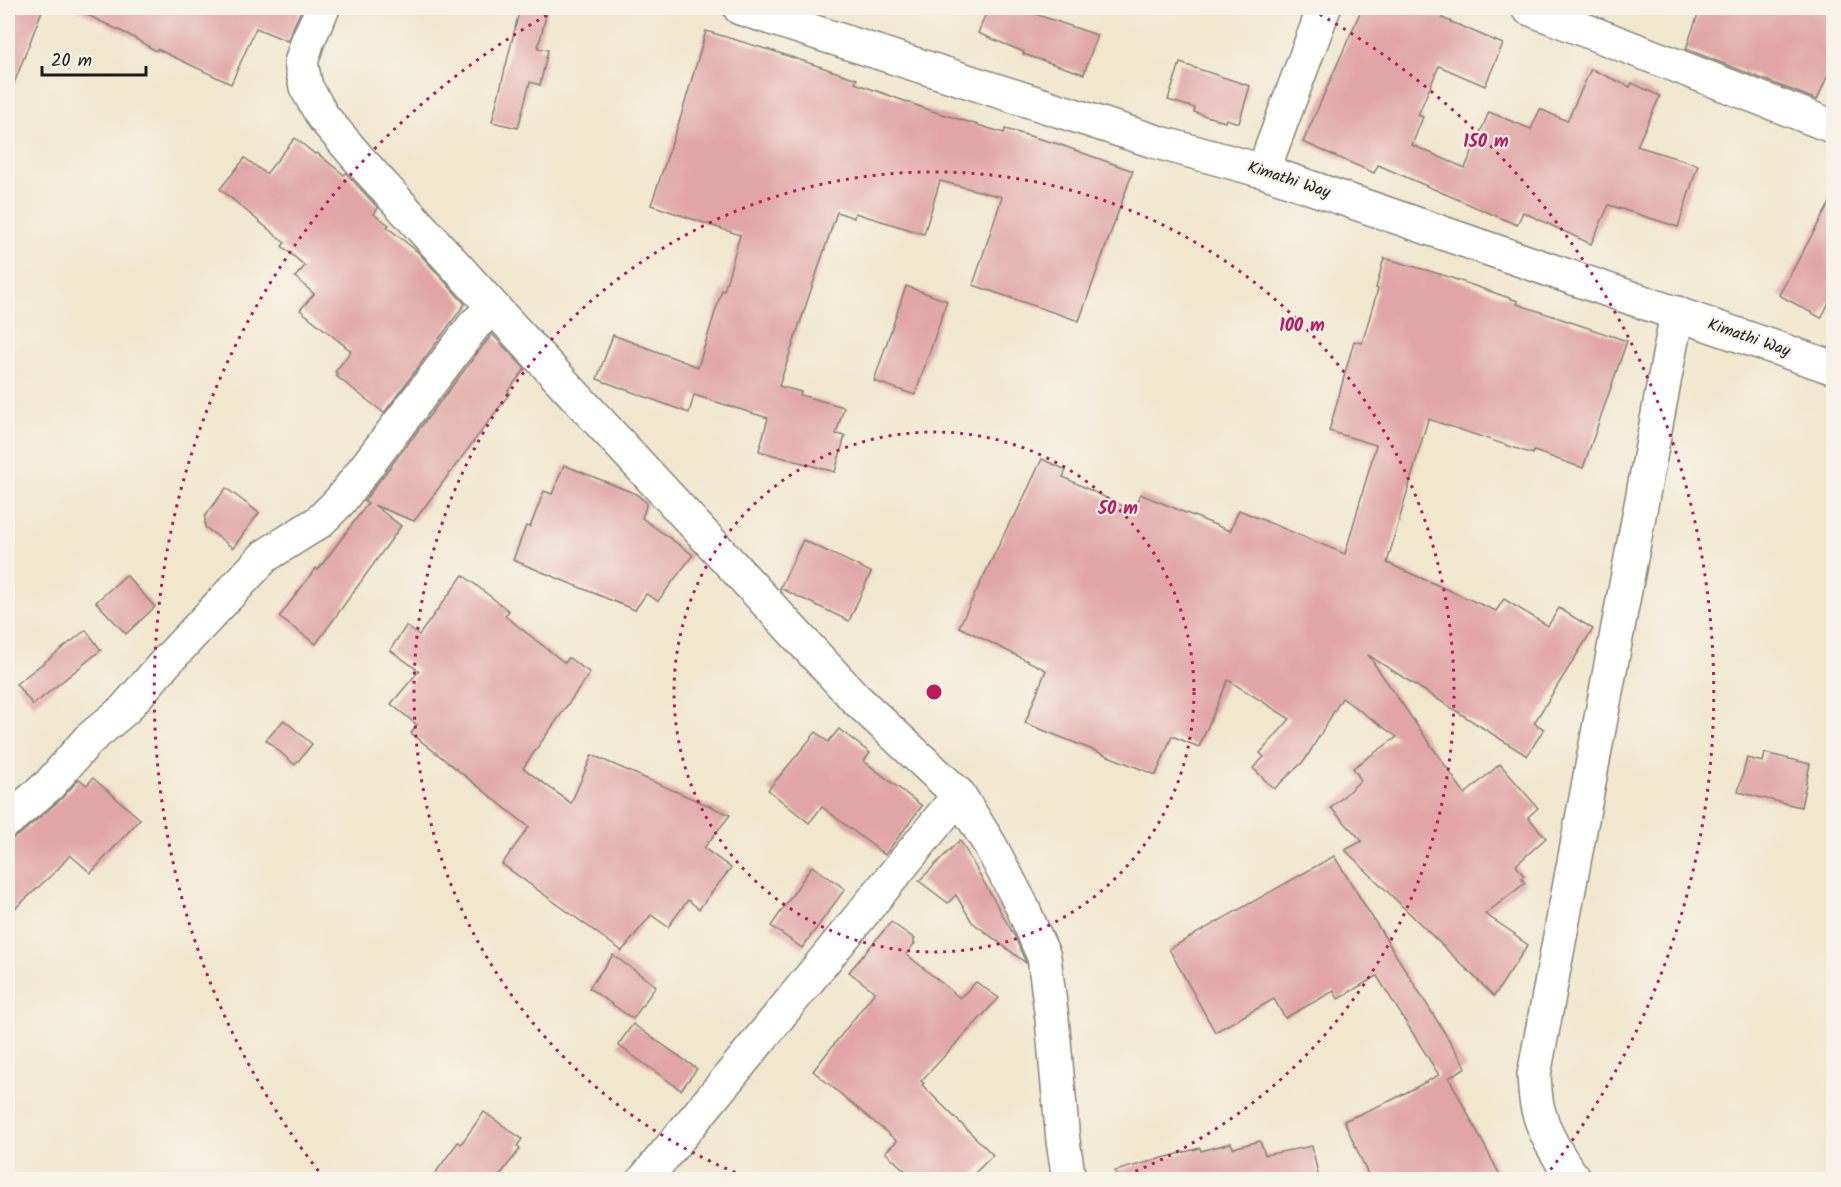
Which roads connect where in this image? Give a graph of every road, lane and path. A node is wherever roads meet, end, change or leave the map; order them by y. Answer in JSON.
{"nodes":[{"id":1,"x":323,"y":8,"type":"edge"},
{"id":2,"x":740,"y":8,"type":"edge"},
{"id":3,"x":1324,"y":8,"type":"edge"},
{"id":4,"x":1528,"y":8,"type":"edge"},
{"id":5,"x":1833,"y":127,"type":"edge"},
{"id":6,"x":1263,"y":171,"type":"junction"},
{"id":7,"x":494,"y":308,"type":"junction"},
{"id":8,"x":1677,"y":313,"type":"junction"},
{"id":9,"x":1833,"y":368,"type":"edge"},
{"id":10,"x":959,"y":795,"type":"junction"},
{"id":11,"x":8,"y":820,"type":"edge"},
{"id":12,"x":644,"y":1179,"type":"edge"},
{"id":13,"x":1069,"y":1179,"type":"edge"},
{"id":14,"x":1575,"y":1179,"type":"edge"}],
"edges":[{"from":1,"to":7,"type":"street"},
{"from":2,"to":6,"type":"street","name":"Kimathi Way"},
{"from":3,"to":6,"type":"street"},
{"from":4,"to":5,"type":"street"},
{"from":6,"to":8,"type":"street","name":"Kimathi Way"},
{"from":7,"to":10,"type":"street"},
{"from":7,"to":11,"type":"street"},
{"from":8,"to":9,"type":"street","name":"Kimathi Way"},
{"from":8,"to":14,"type":"street"},
{"from":10,"to":12,"type":"street"},
{"from":10,"to":13,"type":"street"}]}
